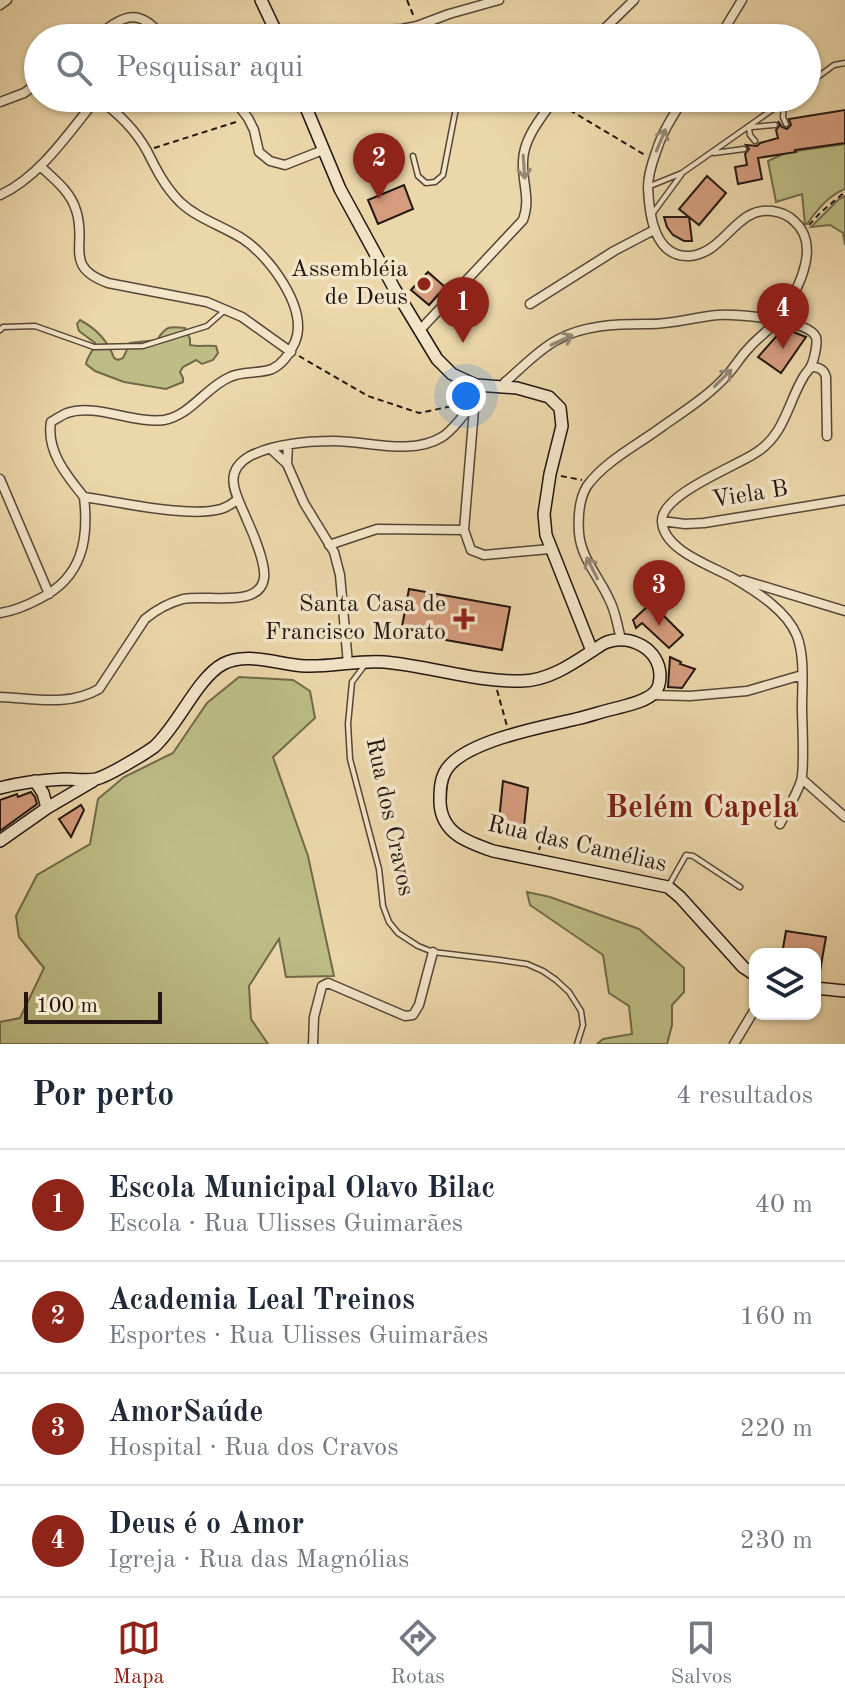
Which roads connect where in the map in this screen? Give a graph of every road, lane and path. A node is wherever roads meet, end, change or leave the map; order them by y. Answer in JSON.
{"nodes":[{"id":1,"x":7,"y":0,"type":"edge"},
{"id":2,"x":261,"y":0,"type":"edge"},
{"id":3,"x":407,"y":0,"type":"edge"},
{"id":4,"x":499,"y":0,"type":"edge"},
{"id":5,"x":634,"y":0,"type":"edge"},
{"id":6,"x":742,"y":0,"type":"edge"},
{"id":7,"x":0,"y":5,"type":"edge"},
{"id":8,"x":114,"y":24,"type":"edge"},
{"id":9,"x":150,"y":24,"type":"edge"},
{"id":10,"x":273,"y":24,"type":"edge"},
{"id":11,"x":416,"y":24,"type":"edge"},
{"id":12,"x":422,"y":24,"type":"edge"},
{"id":13,"x":609,"y":24,"type":"edge"},
{"id":14,"x":727,"y":24,"type":"edge"},
{"id":15,"x":845,"y":63,"type":"edge"},
{"id":16,"x":821,"y":75,"type":"edge"},
{"id":17,"x":24,"y":93,"type":"edge"},
{"id":18,"x":0,"y":102,"type":"edge"},
{"id":19,"x":85,"y":112,"type":"edge"},
{"id":20,"x":115,"y":112,"type":"edge"},
{"id":21,"x":243,"y":112,"type":"edge"},
{"id":22,"x":308,"y":112,"type":"edge"},
{"id":23,"x":455,"y":112,"type":"edge"},
{"id":24,"x":545,"y":112,"type":"edge"},
{"id":25,"x":575,"y":112,"type":"edge"},
{"id":26,"x":676,"y":112,"type":"edge"},
{"id":27,"x":771,"y":112,"type":"edge"},
{"id":28,"x":784,"y":112,"type":"edge"},
{"id":29,"x":248,"y":118,"type":"junction"},
{"id":30,"x":786,"y":124,"type":"dead end"},
{"id":31,"x":775,"y":125,"type":"dead end"},
{"id":32,"x":749,"y":128,"type":"junction"},
{"id":33,"x":755,"y":141,"type":"dead end"},
{"id":34,"x":744,"y":149,"type":"dead end"},
{"id":35,"x":323,"y":150,"type":"junction"},
{"id":36,"x":147,"y":151,"type":"junction"},
{"id":37,"x":712,"y":154,"type":"junction"},
{"id":38,"x":413,"y":156,"type":"dead end"},
{"id":39,"x":653,"y":160,"type":"junction"},
{"id":40,"x":40,"y":166,"type":"junction"},
{"id":41,"x":682,"y":173,"type":"junction"},
{"id":42,"x":648,"y":186,"type":"junction"},
{"id":43,"x":845,"y":192,"type":"edge"},
{"id":44,"x":0,"y":195,"type":"edge"},
{"id":45,"x":652,"y":214,"type":"junction"},
{"id":46,"x":654,"y":230,"type":"junction"},
{"id":47,"x":803,"y":232,"type":"junction"},
{"id":48,"x":530,"y":304,"type":"dead end"},
{"id":49,"x":225,"y":310,"type":"junction"},
{"id":50,"x":778,"y":320,"type":"junction"},
{"id":51,"x":0,"y":330,"type":"edge"},
{"id":52,"x":420,"y":330,"type":"junction"},
{"id":53,"x":291,"y":352,"type":"junction"},
{"id":54,"x":811,"y":367,"type":"junction"},
{"id":55,"x":476,"y":385,"type":"junction"},
{"id":56,"x":501,"y":388,"type":"junction"},
{"id":57,"x":475,"y":401,"type":"junction"},
{"id":58,"x":827,"y":436,"type":"dead end"},
{"id":59,"x":288,"y":445,"type":"junction"},
{"id":60,"x":271,"y":449,"type":"junction"},
{"id":61,"x":287,"y":464,"type":"junction"},
{"id":62,"x":550,"y":474,"type":"junction"},
{"id":63,"x":0,"y":479,"type":"edge"},
{"id":64,"x":591,"y":481,"type":"junction"},
{"id":65,"x":84,"y":497,"type":"junction"},
{"id":66,"x":237,"y":500,"type":"junction"},
{"id":67,"x":845,"y":500,"type":"edge"},
{"id":68,"x":662,"y":521,"type":"junction"},
{"id":69,"x":464,"y":530,"type":"junction"},
{"id":70,"x":329,"y":545,"type":"junction"},
{"id":71,"x":550,"y":549,"type":"junction"},
{"id":72,"x":734,"y":578,"type":"junction"},
{"id":73,"x":49,"y":594,"type":"junction"},
{"id":74,"x":2,"y":610,"type":"edge"},
{"id":75,"x":845,"y":611,"type":"edge"},
{"id":76,"x":621,"y":639,"type":"junction"},
{"id":77,"x":592,"y":651,"type":"junction"},
{"id":78,"x":368,"y":661,"type":"junction"},
{"id":79,"x":348,"y":664,"type":"junction"},
{"id":80,"x":802,"y":675,"type":"junction"},
{"id":81,"x":494,"y":681,"type":"junction"},
{"id":82,"x":653,"y":695,"type":"junction"},
{"id":83,"x":0,"y":697,"type":"edge"},
{"id":84,"x":510,"y":735,"type":"junction"},
{"id":85,"x":97,"y":779,"type":"junction"},
{"id":86,"x":802,"y":779,"type":"junction"},
{"id":87,"x":35,"y":781,"type":"junction"},
{"id":88,"x":0,"y":788,"type":"edge"},
{"id":89,"x":47,"y":808,"type":"junction"},
{"id":90,"x":845,"y":817,"type":"edge"},
{"id":91,"x":780,"y":824,"type":"dead end"},
{"id":92,"x":0,"y":841,"type":"edge"},
{"id":93,"x":668,"y":887,"type":"junction"},
{"id":94,"x":740,"y":887,"type":"dead end"},
{"id":95,"x":433,"y":952,"type":"junction"},
{"id":96,"x":749,"y":971,"type":"edge"},
{"id":97,"x":821,"y":989,"type":"edge"},
{"id":98,"x":845,"y":991,"type":"edge"},
{"id":99,"x":749,"y":1019,"type":"edge"},
{"id":100,"x":313,"y":1044,"type":"edge"},
{"id":101,"x":577,"y":1044,"type":"edge"},
{"id":102,"x":734,"y":1044,"type":"edge"}],
"edges":[{"from":1,"to":7,"type":"street"},
{"from":2,"to":10,"type":"main road"},
{"from":3,"to":11,"type":"path"},
{"from":4,"to":12,"type":"street"},
{"from":5,"to":13,"type":"street"},
{"from":6,"to":14,"type":"street"},
{"from":8,"to":9,"type":"street"},
{"from":15,"to":16,"type":"lane"},
{"from":17,"to":18,"type":"street"},
{"from":19,"to":40,"type":"street"},
{"from":20,"to":36,"type":"street"},
{"from":21,"to":29,"type":"street"},
{"from":22,"to":35,"type":"main road"},
{"from":23,"to":38,"type":"lane"},
{"from":24,"to":52,"type":"street","one_way":true},
{"from":25,"to":39,"type":"path"},
{"from":39,"to":26,"type":"street","one_way":true},
{"from":27,"to":32,"type":"lane"},
{"from":28,"to":30,"type":"lane"},
{"from":29,"to":35,"type":"street"},
{"from":29,"to":36,"type":"path"},
{"from":31,"to":32,"type":"lane"},
{"from":32,"to":33,"type":"lane"},
{"from":32,"to":37,"type":"lane"},
{"from":34,"to":37,"type":"lane"},
{"from":35,"to":52,"type":"main road"},
{"from":36,"to":53,"type":"street"},
{"from":37,"to":41,"type":"lane"},
{"from":39,"to":42,"type":"street"},
{"from":40,"to":44,"type":"street"},
{"from":40,"to":49,"type":"street"},
{"from":41,"to":42,"type":"lane"},
{"from":41,"to":45,"type":"lane"},
{"from":42,"to":45,"type":"street"},
{"from":43,"to":47,"type":"path"},
{"from":45,"to":46,"type":"street"},
{"from":46,"to":47,"type":"street"},
{"from":46,"to":48,"type":"street"},
{"from":47,"to":50,"type":"street"},
{"from":49,"to":51,"type":"lane"},
{"from":49,"to":53,"type":"street"},
{"from":50,"to":54,"type":"street"},
{"from":56,"to":50,"type":"street","one_way":true},
{"from":64,"to":50,"type":"street","one_way":true},
{"from":52,"to":55,"type":"main road"},
{"from":53,"to":57,"type":"path"},
{"from":53,"to":65,"type":"street"},
{"from":54,"to":58,"type":"street"},
{"from":54,"to":68,"type":"street"},
{"from":55,"to":56,"type":"main road"},
{"from":55,"to":57,"type":"street"},
{"from":56,"to":62,"type":"main road"},
{"from":57,"to":59,"type":"street"},
{"from":57,"to":69,"type":"street"},
{"from":59,"to":60,"type":"street"},
{"from":59,"to":61,"type":"street"},
{"from":60,"to":61,"type":"street"},
{"from":60,"to":66,"type":"street"},
{"from":61,"to":70,"type":"street"},
{"from":62,"to":64,"type":"path"},
{"from":62,"to":71,"type":"main road"},
{"from":63,"to":73,"type":"street"},
{"from":76,"to":64,"type":"street","one_way":true},
{"from":65,"to":66,"type":"street"},
{"from":65,"to":73,"type":"street"},
{"from":66,"to":83,"type":"street"},
{"from":67,"to":68,"type":"street","name":"Viela B"},
{"from":68,"to":72,"type":"street"},
{"from":69,"to":70,"type":"street"},
{"from":69,"to":71,"type":"street"},
{"from":70,"to":79,"type":"street"},
{"from":71,"to":77,"type":"main road"},
{"from":72,"to":75,"type":"street"},
{"from":72,"to":80,"type":"street"},
{"from":73,"to":74,"type":"street"},
{"from":76,"to":77,"type":"main road"},
{"from":76,"to":82,"type":"main road"},
{"from":77,"to":81,"type":"main road"},
{"from":78,"to":79,"type":"main road"},
{"from":78,"to":81,"type":"main road"},
{"from":78,"to":95,"type":"lane","name":"Rua dos Cravos"},
{"from":79,"to":85,"type":"main road"},
{"from":80,"to":82,"type":"street"},
{"from":80,"to":86,"type":"street"},
{"from":81,"to":84,"type":"path"},
{"from":82,"to":84,"type":"main road","name":"Rua das Camélias"},
{"from":84,"to":93,"type":"main road","name":"Rua das Camélias"},
{"from":85,"to":87,"type":"main road"},
{"from":85,"to":89,"type":"main road"},
{"from":86,"to":90,"type":"street"},
{"from":86,"to":91,"type":"street"},
{"from":87,"to":88,"type":"main road"},
{"from":87,"to":89,"type":"main road"},
{"from":89,"to":92,"type":"main road"},
{"from":93,"to":94,"type":"lane"},
{"from":93,"to":96,"type":"main road","name":"Rua das Camélias"},
{"from":95,"to":100,"type":"street"},
{"from":95,"to":101,"type":"lane","name":"Rua dos Cravos"},
{"from":97,"to":98,"type":"main road"},
{"from":99,"to":102,"type":"street"}]}
